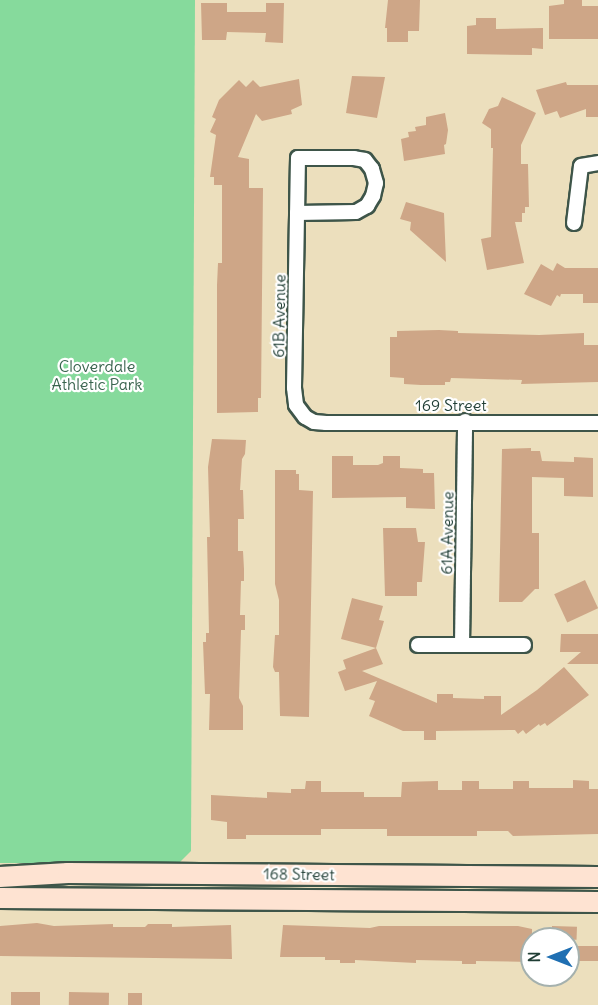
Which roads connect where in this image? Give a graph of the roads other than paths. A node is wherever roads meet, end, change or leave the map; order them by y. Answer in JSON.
{"nodes":[{"id":1,"x":598,"y":163,"type":"edge"},
{"id":2,"x":297,"y":213,"type":"junction"},
{"id":3,"x":574,"y":223,"type":"dead end"},
{"id":4,"x":305,"y":417,"type":"joint"},
{"id":5,"x":465,"y":422,"type":"junction"},
{"id":6,"x":598,"y":423,"type":"edge"},
{"id":7,"x":418,"y":645,"type":"dead end"},
{"id":8,"x":462,"y":645,"type":"junction"},
{"id":9,"x":524,"y":645,"type":"dead end"},
{"id":10,"x":0,"y":877,"type":"edge"},
{"id":11,"x":598,"y":877,"type":"edge"},
{"id":12,"x":598,"y":890,"type":"edge"},
{"id":13,"x":0,"y":898,"type":"edge"},
{"id":14,"x":512,"y":901,"type":"junction"},
{"id":15,"x":598,"y":902,"type":"edge"}],
"edges":[{"from":1,"to":3,"type":"street"},
{"from":2,"to":2,"type":"street","name":"61B Avenue"},
{"from":2,"to":4,"type":"street","name":"61B Avenue"},
{"from":4,"to":5,"type":"street","name":"169 Street"},
{"from":5,"to":6,"type":"street","name":"169 Street"},
{"from":5,"to":8,"type":"street","name":"61A Avenue"},
{"from":7,"to":8,"type":"street"},
{"from":8,"to":9,"type":"street"},
{"from":10,"to":11,"type":"main road","name":"168 Street"},
{"from":12,"to":14,"type":"main road"},
{"from":13,"to":14,"type":"main road","name":"168 Street"},
{"from":14,"to":15,"type":"main road","name":"168 Street"}]}
